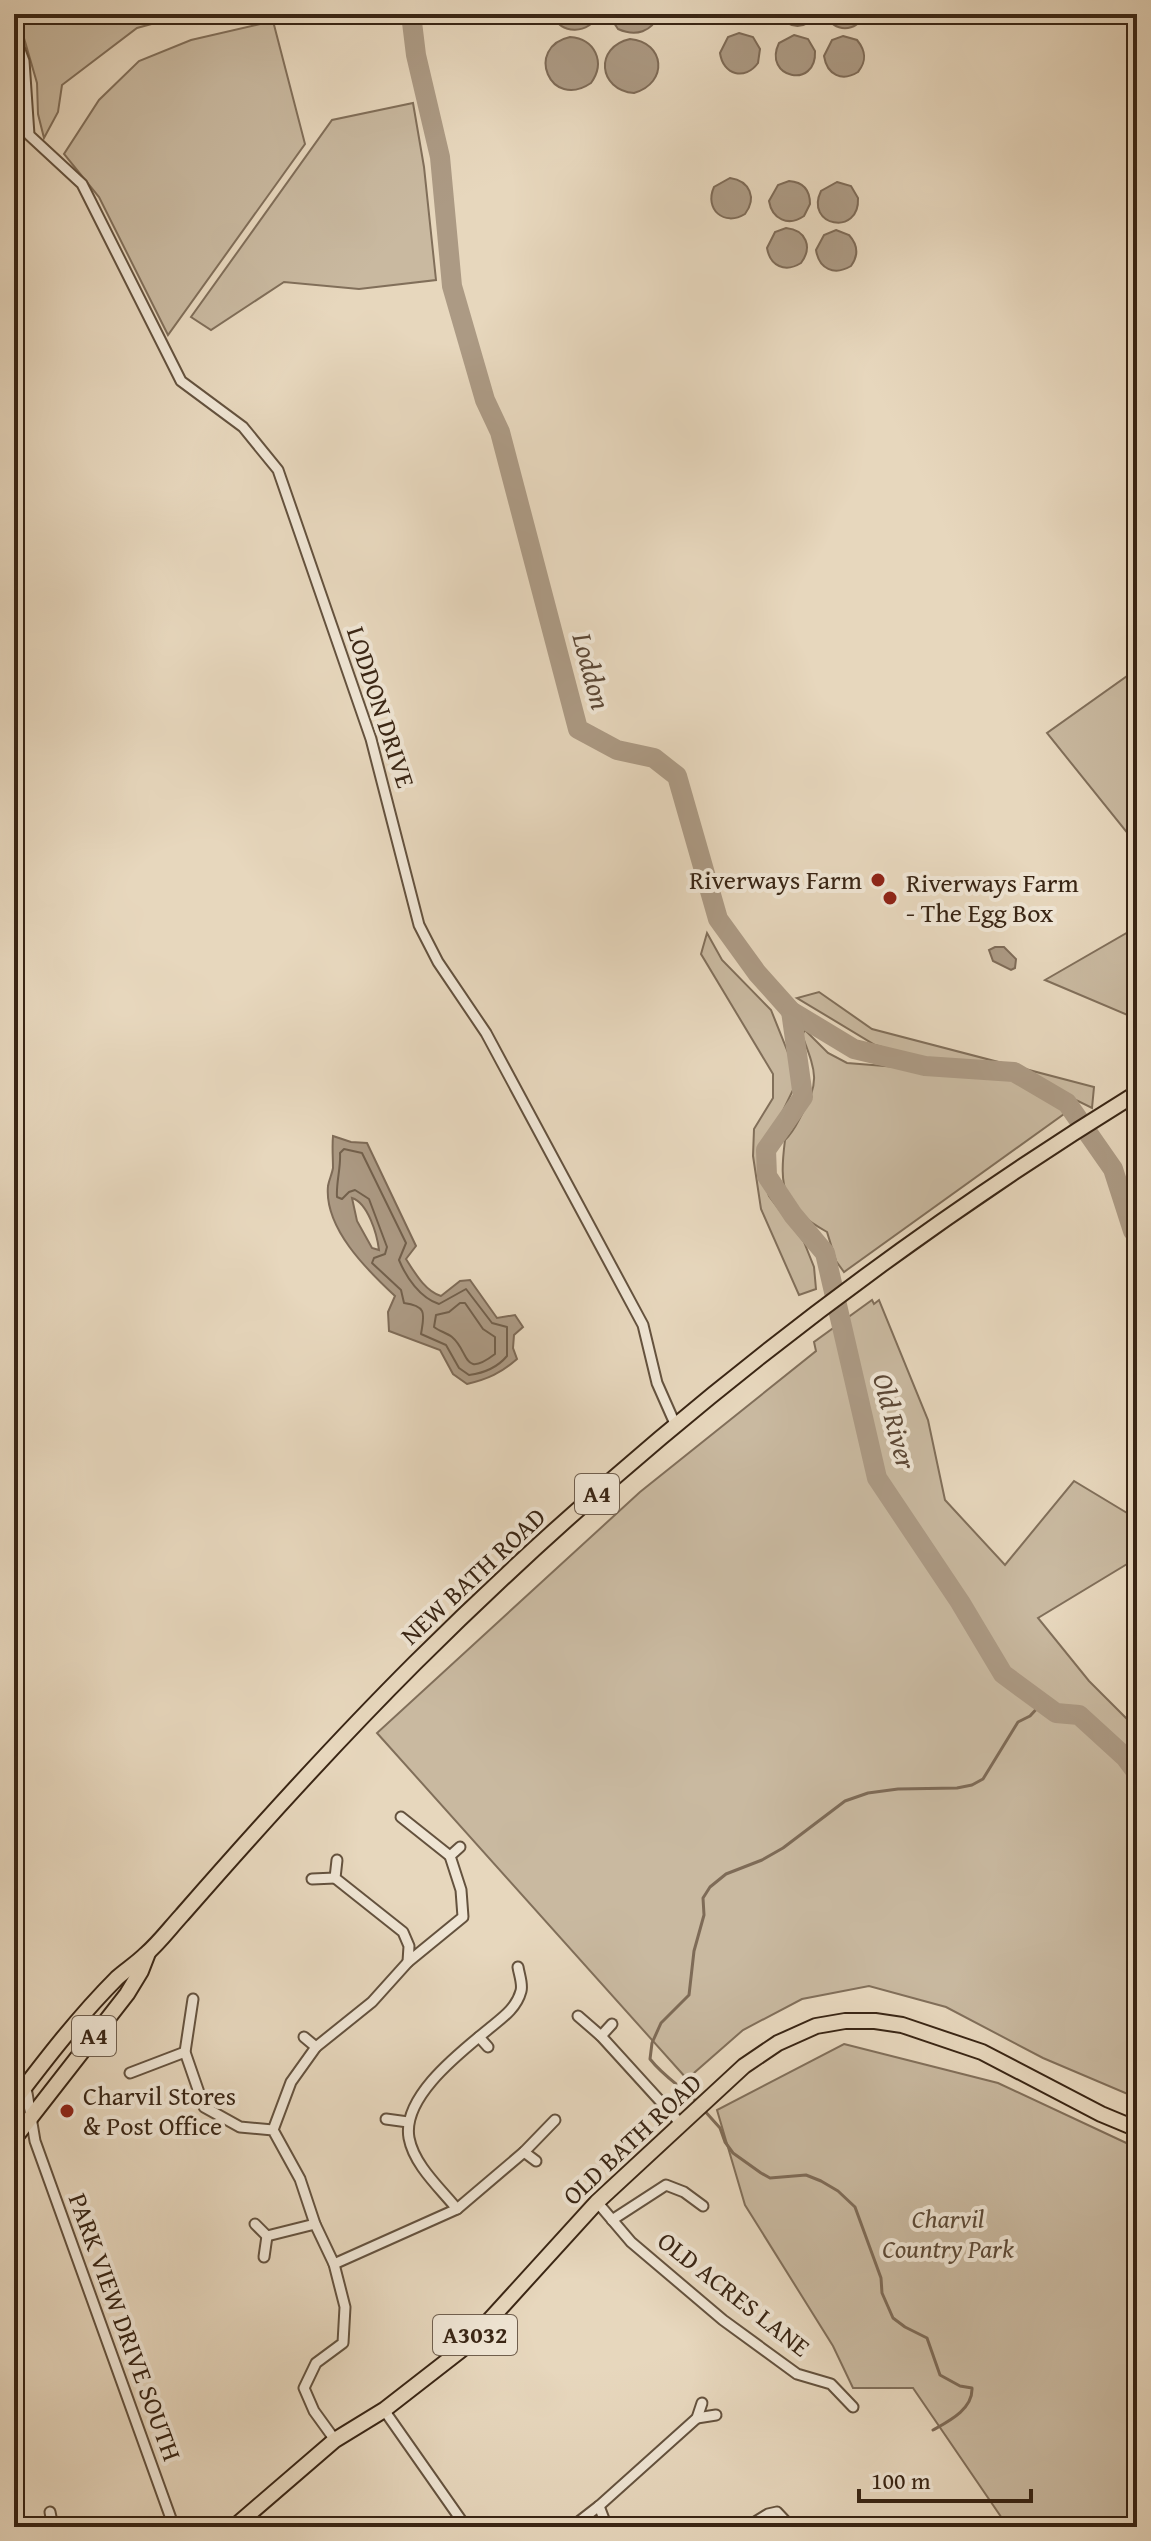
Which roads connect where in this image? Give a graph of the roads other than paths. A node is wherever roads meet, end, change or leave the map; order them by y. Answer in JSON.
{"nodes":[{"id":1,"x":14,"y":34,"type":"edge"},
{"id":2,"x":1137,"y":1093,"type":"edge"},
{"id":3,"x":676,"y":1426,"type":"junction"},
{"id":4,"x":401,"y":1817,"type":"dead end"},
{"id":5,"x":460,"y":1847,"type":"dead end"},
{"id":6,"x":450,"y":1856,"type":"junction"},
{"id":7,"x":337,"y":1860,"type":"dead end"},
{"id":8,"x":335,"y":1878,"type":"junction"},
{"id":9,"x":312,"y":1879,"type":"dead end"},
{"id":10,"x":148,"y":1953,"type":"junction"},
{"id":11,"x":408,"y":1962,"type":"junction"},
{"id":12,"x":518,"y":1967,"type":"dead end"},
{"id":13,"x":193,"y":1999,"type":"dead end"},
{"id":14,"x":578,"y":2016,"type":"dead end"},
{"id":15,"x":612,"y":2024,"type":"dead end"},
{"id":16,"x":601,"y":2036,"type":"junction"},
{"id":17,"x":304,"y":2037,"type":"dead end"},
{"id":18,"x":479,"y":2037,"type":"junction"},
{"id":19,"x":316,"y":2047,"type":"junction"},
{"id":20,"x":488,"y":2047,"type":"dead end"},
{"id":21,"x":185,"y":2052,"type":"junction"},
{"id":22,"x":130,"y":2073,"type":"dead end"},
{"id":23,"x":14,"y":2074,"type":"edge"},
{"id":24,"x":18,"y":2095,"type":"edge"},
{"id":25,"x":32,"y":2114,"type":"junction"},
{"id":26,"x":386,"y":2119,"type":"dead end"},
{"id":27,"x":555,"y":2120,"type":"dead end"},
{"id":28,"x":687,"y":2121,"type":"junction"},
{"id":29,"x":408,"y":2122,"type":"junction"},
{"id":30,"x":14,"y":2125,"type":"edge"},
{"id":31,"x":1137,"y":2129,"type":"edge"},
{"id":32,"x":273,"y":2130,"type":"junction"},
{"id":33,"x":14,"y":2138,"type":"edge"},
{"id":34,"x":35,"y":2141,"type":"junction"},
{"id":35,"x":524,"y":2152,"type":"junction"},
{"id":36,"x":536,"y":2161,"type":"dead end"},
{"id":37,"x":597,"y":2202,"type":"junction"},
{"id":38,"x":703,"y":2206,"type":"dead end"},
{"id":39,"x":457,"y":2209,"type":"junction"},
{"id":40,"x":612,"y":2220,"type":"junction"},
{"id":41,"x":255,"y":2224,"type":"dead end"},
{"id":42,"x":315,"y":2224,"type":"junction"},
{"id":43,"x":267,"y":2236,"type":"junction"},
{"id":44,"x":264,"y":2257,"type":"dead end"},
{"id":45,"x":334,"y":2264,"type":"junction"},
{"id":46,"x":702,"y":2403,"type":"dead end"},
{"id":47,"x":853,"y":2407,"type":"dead end"},
{"id":48,"x":384,"y":2410,"type":"junction"},
{"id":49,"x":716,"y":2415,"type":"dead end"},
{"id":50,"x":697,"y":2418,"type":"junction"},
{"id":51,"x":335,"y":2440,"type":"junction"},
{"id":52,"x":599,"y":2506,"type":"junction"},
{"id":53,"x":50,"y":2512,"type":"dead end"},
{"id":54,"x":53,"y":2527,"type":"edge"},
{"id":55,"x":174,"y":2527,"type":"edge"},
{"id":56,"x":234,"y":2527,"type":"edge"},
{"id":57,"x":466,"y":2527,"type":"edge"},
{"id":58,"x":572,"y":2527,"type":"edge"},
{"id":59,"x":607,"y":2527,"type":"edge"},
{"id":60,"x":747,"y":2527,"type":"edge"},
{"id":61,"x":791,"y":2527,"type":"edge"}],
"edges":[{"from":1,"to":3,"type":"street","name":"LODDON DRIVE"},
{"from":2,"to":3,"type":"main road","name":"NEW BATH ROAD","number":"A4"},
{"from":3,"to":10,"type":"main road","name":"NEW BATH ROAD","number":"A4"},
{"from":4,"to":6,"type":"street"},
{"from":5,"to":6,"type":"street"},
{"from":6,"to":11,"type":"street"},
{"from":7,"to":8,"type":"street"},
{"from":8,"to":9,"type":"street"},
{"from":8,"to":11,"type":"street"},
{"from":10,"to":24,"type":"main road","name":"NEW BATH ROAD","number":"A4"},
{"from":10,"to":25,"type":"main road","name":"NEW BATH ROAD","number":"A4"},
{"from":11,"to":19,"type":"street"},
{"from":12,"to":18,"type":"street"},
{"from":13,"to":21,"type":"street"},
{"from":14,"to":16,"type":"street"},
{"from":15,"to":16,"type":"street"},
{"from":16,"to":28,"type":"street"},
{"from":17,"to":19,"type":"street"},
{"from":18,"to":20,"type":"street"},
{"from":18,"to":29,"type":"street"},
{"from":19,"to":32,"type":"street"},
{"from":21,"to":22,"type":"street"},
{"from":21,"to":32,"type":"street"},
{"from":23,"to":24,"type":"street","name":"PARK VIEW DRIVE SOUTH"},
{"from":24,"to":25,"type":"street","name":"PARK VIEW DRIVE SOUTH"},
{"from":24,"to":30,"type":"street"},
{"from":25,"to":33,"type":"main road","name":"NEW BATH ROAD","number":"A4"},
{"from":25,"to":34,"type":"street","name":"PARK VIEW DRIVE SOUTH"},
{"from":26,"to":29,"type":"street"},
{"from":27,"to":35,"type":"street"},
{"from":28,"to":31,"type":"main road","name":"OLD BATH ROAD","number":"A3032"},
{"from":28,"to":37,"type":"main road","name":"OLD BATH ROAD","number":"A3032"},
{"from":29,"to":39,"type":"street"},
{"from":32,"to":42,"type":"street"},
{"from":33,"to":34,"type":"street"},
{"from":34,"to":55,"type":"street","name":"PARK VIEW DRIVE SOUTH"},
{"from":35,"to":36,"type":"street"},
{"from":35,"to":39,"type":"street"},
{"from":37,"to":40,"type":"street","name":"OLD ACRES LANE"},
{"from":37,"to":48,"type":"main road","name":"OLD BATH ROAD","number":"A3032"},
{"from":38,"to":40,"type":"street"},
{"from":39,"to":45,"type":"street"},
{"from":40,"to":47,"type":"street","name":"OLD ACRES LANE"},
{"from":41,"to":43,"type":"street"},
{"from":42,"to":43,"type":"street"},
{"from":42,"to":45,"type":"street"},
{"from":43,"to":44,"type":"street"},
{"from":45,"to":51,"type":"street"},
{"from":46,"to":50,"type":"street"},
{"from":48,"to":51,"type":"main road","name":"OLD BATH ROAD","number":"A3032"},
{"from":48,"to":57,"type":"street"},
{"from":49,"to":50,"type":"street"},
{"from":50,"to":52,"type":"street"},
{"from":51,"to":56,"type":"main road","name":"OLD BATH ROAD","number":"A3032"},
{"from":52,"to":58,"type":"street"},
{"from":52,"to":59,"type":"street"},
{"from":53,"to":54,"type":"street"},
{"from":60,"to":61,"type":"street"}]}
